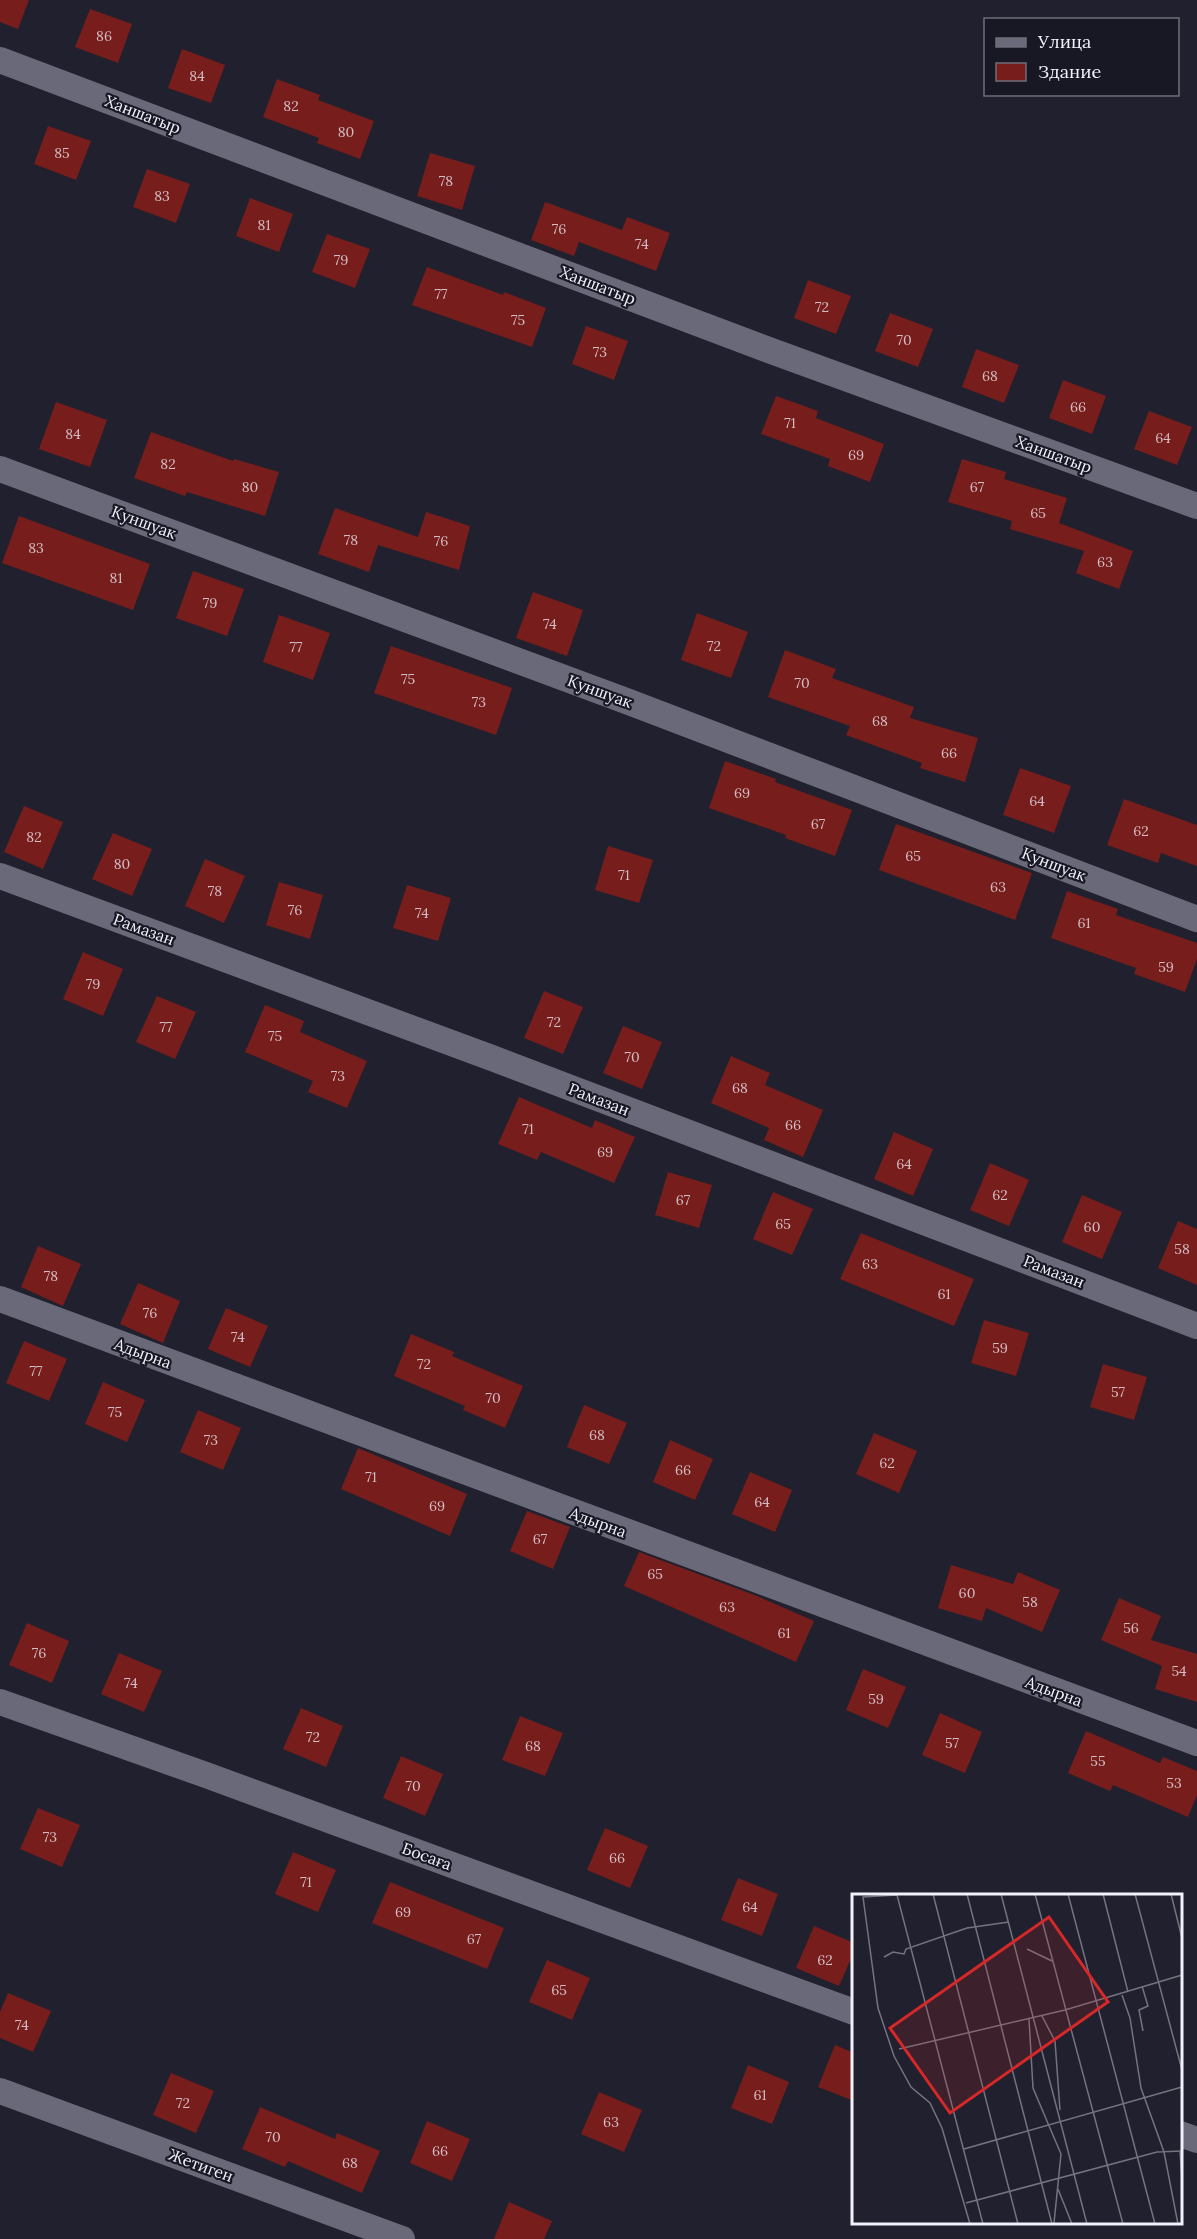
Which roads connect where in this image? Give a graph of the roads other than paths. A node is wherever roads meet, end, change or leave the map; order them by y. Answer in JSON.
{"nodes":[{"id":1,"x":0,"y":60,"type":"edge"},
{"id":2,"x":0,"y":469,"type":"edge"},
{"id":3,"x":1197,"y":506,"type":"edge"},
{"id":4,"x":0,"y":876,"type":"edge"},
{"id":5,"x":1197,"y":919,"type":"edge"},
{"id":6,"x":0,"y":1299,"type":"edge"},
{"id":7,"x":1197,"y":1326,"type":"edge"},
{"id":8,"x":0,"y":1702,"type":"edge"},
{"id":9,"x":1197,"y":1743,"type":"edge"},
{"id":10,"x":852,"y":2011,"type":"edge"},
{"id":11,"x":0,"y":2091,"type":"edge"},
{"id":12,"x":1182,"y":2135,"type":"edge"},
{"id":13,"x":1197,"y":2140,"type":"edge"},
{"id":14,"x":402,"y":2239,"type":"edge"}],
"edges":[{"from":1,"to":3,"type":"street","name":"Ханшатыр"},
{"from":2,"to":5,"type":"street","name":"Куншуак"},
{"from":4,"to":7,"type":"street","name":"Рамазан"},
{"from":6,"to":9,"type":"street","name":"Адырна"},
{"from":8,"to":10,"type":"street","name":"Босаға"},
{"from":11,"to":14,"type":"street","name":"Жетиген"},
{"from":12,"to":13,"type":"street"}]}
